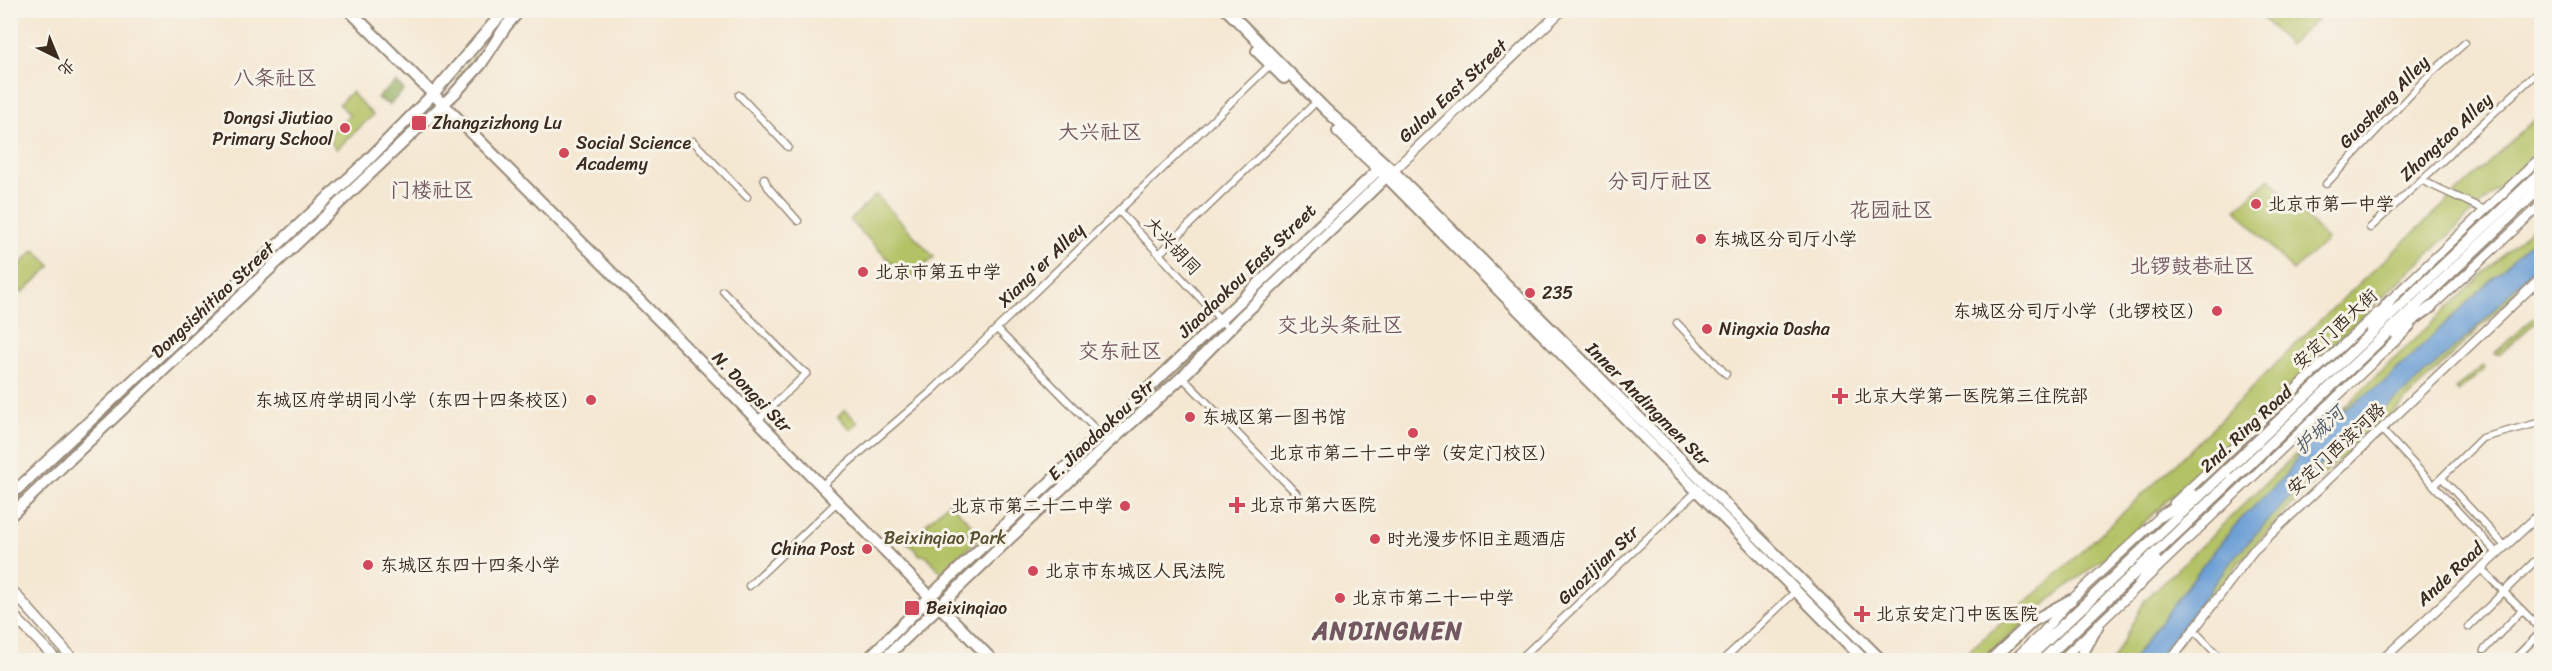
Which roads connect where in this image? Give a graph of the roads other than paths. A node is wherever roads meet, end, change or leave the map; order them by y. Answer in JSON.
{"nodes":[{"id":1,"x":349,"y":10,"type":"edge"},
{"id":2,"x":506,"y":10,"type":"edge"},
{"id":3,"x":520,"y":10,"type":"edge"},
{"id":4,"x":1218,"y":10,"type":"edge"},
{"id":5,"x":1227,"y":10,"type":"edge"},
{"id":6,"x":1562,"y":10,"type":"edge"},
{"id":7,"x":2465,"y":43,"type":"dead end"},
{"id":8,"x":1273,"y":62,"type":"junction"},
{"id":9,"x":2541,"y":68,"type":"edge"},
{"id":10,"x":739,"y":95,"type":"dead end"},
{"id":11,"x":431,"y":96,"type":"junction"},
{"id":12,"x":441,"y":106,"type":"junction"},
{"id":13,"x":1312,"y":106,"type":"junction"},
{"id":14,"x":693,"y":141,"type":"dead end"},
{"id":15,"x":788,"y":147,"type":"dead end"},
{"id":16,"x":2541,"y":156,"type":"edge"},
{"id":17,"x":1386,"y":172,"type":"junction"},
{"id":18,"x":2541,"y":172,"type":"edge"},
{"id":19,"x":764,"y":178,"type":"dead end"},
{"id":20,"x":2421,"y":180,"type":"junction"},
{"id":21,"x":2326,"y":184,"type":"dead end"},
{"id":22,"x":2541,"y":186,"type":"edge"},
{"id":23,"x":747,"y":197,"type":"dead end"},
{"id":24,"x":2541,"y":204,"type":"edge"},
{"id":25,"x":2485,"y":210,"type":"junction"},
{"id":26,"x":1119,"y":211,"type":"junction"},
{"id":27,"x":798,"y":221,"type":"dead end"},
{"id":28,"x":2370,"y":228,"type":"dead end"},
{"id":29,"x":1159,"y":254,"type":"junction"},
{"id":30,"x":2541,"y":277,"type":"edge"},
{"id":31,"x":723,"y":291,"type":"dead end"},
{"id":32,"x":2390,"y":301,"type":"junction"},
{"id":33,"x":2431,"y":306,"type":"junction"},
{"id":34,"x":1220,"y":319,"type":"junction"},
{"id":35,"x":1677,"y":323,"type":"dead end"},
{"id":36,"x":1229,"y":328,"type":"junction"},
{"id":37,"x":997,"y":329,"type":"junction"},
{"id":38,"x":2355,"y":357,"type":"junction"},
{"id":39,"x":1726,"y":374,"type":"dead end"},
{"id":40,"x":1182,"y":377,"type":"junction"},
{"id":41,"x":758,"y":421,"type":"junction"},
{"id":42,"x":2541,"y":422,"type":"edge"},
{"id":43,"x":2381,"y":429,"type":"junction"},
{"id":44,"x":1100,"y":434,"type":"junction"},
{"id":45,"x":1109,"y":443,"type":"junction"},
{"id":46,"x":2442,"y":478,"type":"junction"},
{"id":47,"x":2216,"y":480,"type":"junction"},
{"id":48,"x":2434,"y":485,"type":"junction"},
{"id":49,"x":821,"y":486,"type":"junction"},
{"id":50,"x":1701,"y":487,"type":"junction"},
{"id":51,"x":1298,"y":495,"type":"dead end"},
{"id":52,"x":10,"y":496,"type":"edge"},
{"id":53,"x":837,"y":502,"type":"junction"},
{"id":54,"x":2541,"y":514,"type":"edge"},
{"id":55,"x":10,"y":516,"type":"edge"},
{"id":56,"x":2161,"y":516,"type":"junction"},
{"id":57,"x":2168,"y":543,"type":"junction"},
{"id":58,"x":2505,"y":546,"type":"junction"},
{"id":59,"x":2498,"y":553,"type":"junction"},
{"id":60,"x":2535,"y":561,"type":"dead end"},
{"id":61,"x":2481,"y":569,"type":"junction"},
{"id":62,"x":2139,"y":585,"type":"junction"},
{"id":63,"x":749,"y":586,"type":"dead end"},
{"id":64,"x":10,"y":588,"type":"edge"},
{"id":65,"x":1796,"y":590,"type":"junction"},
{"id":66,"x":2503,"y":592,"type":"junction"},
{"id":67,"x":932,"y":597,"type":"junction"},
{"id":68,"x":2071,"y":600,"type":"junction"},
{"id":69,"x":939,"y":606,"type":"junction"},
{"id":70,"x":2522,"y":610,"type":"junction"},
{"id":71,"x":10,"y":612,"type":"edge"},
{"id":72,"x":2541,"y":613,"type":"edge"},
{"id":73,"x":2533,"y":622,"type":"junction"},
{"id":74,"x":2098,"y":625,"type":"junction"},
{"id":75,"x":2468,"y":627,"type":"dead end"},
{"id":76,"x":2193,"y":629,"type":"junction"},
{"id":77,"x":2541,"y":631,"type":"edge"},
{"id":78,"x":2484,"y":650,"type":"dead end"},
{"id":79,"x":51,"y":659,"type":"edge"},
{"id":80,"x":74,"y":660,"type":"edge"},
{"id":81,"x":867,"y":660,"type":"edge"},
{"id":82,"x":883,"y":660,"type":"edge"},
{"id":83,"x":992,"y":660,"type":"edge"},
{"id":84,"x":1520,"y":660,"type":"edge"},
{"id":85,"x":1723,"y":660,"type":"edge"},
{"id":86,"x":1864,"y":660,"type":"edge"},
{"id":87,"x":1881,"y":660,"type":"edge"},
{"id":88,"x":1991,"y":660,"type":"edge"},
{"id":89,"x":2013,"y":660,"type":"edge"},
{"id":90,"x":2026,"y":660,"type":"edge"},
{"id":91,"x":2043,"y":660,"type":"edge"},
{"id":92,"x":2061,"y":660,"type":"edge"},
{"id":93,"x":2079,"y":660,"type":"edge"},
{"id":94,"x":2171,"y":660,"type":"edge"},
{"id":95,"x":2222,"y":660,"type":"edge"},
{"id":96,"x":2382,"y":660,"type":"edge"},
{"id":97,"x":2513,"y":660,"type":"edge"}],
"edges":[{"from":1,"to":11,"type":"main road","name":"N. Dongsi Str"},
{"from":2,"to":11,"type":"main road","name":"Dongsishitiao Street"},
{"from":3,"to":12,"type":"main road","name":"Dongsishitiao Street"},
{"from":4,"to":8,"type":"main road"},
{"from":5,"to":8,"type":"main road"},
{"from":6,"to":17,"type":"main road","name":"Gulou East Street"},
{"from":7,"to":21,"type":"street","name":"Guosheng Alley"},
{"from":8,"to":13,"type":"main road"},
{"from":8,"to":17,"type":"main road"},
{"from":8,"to":26,"type":"street","name":"Xiang'er Alley"},
{"from":9,"to":20,"type":"street","name":"Zhongtao Alley"},
{"from":10,"to":15,"type":"street"},
{"from":11,"to":12,"type":"main road","name":"N. Dongsi Str"},
{"from":11,"to":52,"type":"main road","name":"Dongsishitiao Street"},
{"from":12,"to":41,"type":"main road","name":"N. Dongsi Str"},
{"from":12,"to":55,"type":"main road","name":"Dongsishitiao Street"},
{"from":13,"to":17,"type":"main road"},
{"from":13,"to":29,"type":"street"},
{"from":14,"to":23,"type":"street"},
{"from":16,"to":25,"type":"street","name":"安定门西大街"},
{"from":17,"to":34,"type":"main road","name":"Jiaodaokou East Street"},
{"from":17,"to":36,"type":"main road","name":"E. Jiaodaokou Str"},
{"from":17,"to":50,"type":"main road","name":"Inner Andingmen Str"},
{"from":18,"to":38,"type":"main road","name":"2nd. Ring Road"},
{"from":19,"to":27,"type":"street"},
{"from":20,"to":25,"type":"street"},
{"from":20,"to":28,"type":"street","name":"Zhongtao Alley"},
{"from":22,"to":38,"type":"main road","name":"2nd. Ring Road"},
{"from":24,"to":33,"type":"street"},
{"from":25,"to":32,"type":"street","name":"安定门西大街"},
{"from":26,"to":29,"type":"street","name":"大兴胡同"},
{"from":26,"to":37,"type":"street","name":"Xiang'er Alley"},
{"from":29,"to":34,"type":"street","name":"大兴胡同"},
{"from":30,"to":43,"type":"street","name":"安定门西滨河路"},
{"from":31,"to":41,"type":"street"},
{"from":32,"to":38,"type":"main road"},
{"from":32,"to":56,"type":"street","name":"安定门西大街"},
{"from":33,"to":38,"type":"main road"},
{"from":33,"to":62,"type":"street"},
{"from":34,"to":36,"type":"street","name":"大兴胡同"},
{"from":34,"to":44,"type":"main road","name":"Jiaodaokou East Street"},
{"from":35,"to":39,"type":"street"},
{"from":36,"to":40,"type":"main road","name":"E. Jiaodaokou Str"},
{"from":37,"to":44,"type":"street"},
{"from":37,"to":49,"type":"street","name":"Xiang'er Alley"},
{"from":38,"to":47,"type":"main road","name":"2nd. Ring Road"},
{"from":38,"to":57,"type":"main road","name":"2nd. Ring Road"},
{"from":40,"to":45,"type":"main road","name":"E. Jiaodaokou Str"},
{"from":40,"to":51,"type":"street"},
{"from":41,"to":49,"type":"main road","name":"N. Dongsi Str"},
{"from":42,"to":46,"type":"street"},
{"from":43,"to":48,"type":"street"},
{"from":43,"to":76,"type":"street","name":"安定门西滨河路"},
{"from":44,"to":45,"type":"street"},
{"from":44,"to":67,"type":"main road","name":"Jiaodaokou East Street"},
{"from":45,"to":69,"type":"main road","name":"E. Jiaodaokou Str"},
{"from":46,"to":48,"type":"street"},
{"from":46,"to":58,"type":"street"},
{"from":47,"to":56,"type":"main road"},
{"from":47,"to":90,"type":"main road","name":"2nd. Ring Road"},
{"from":48,"to":59,"type":"street"},
{"from":49,"to":53,"type":"main road","name":"N. Dongsi Str"},
{"from":50,"to":65,"type":"main road","name":"Inner Andingmen Str"},
{"from":50,"to":84,"type":"street","name":"Guozijian Str"},
{"from":50,"to":87,"type":"main road","name":"Inner Andingmen Str"},
{"from":53,"to":63,"type":"street"},
{"from":53,"to":67,"type":"main road","name":"N. Dongsi Str"},
{"from":54,"to":58,"type":"street","name":"Ande Road"},
{"from":56,"to":68,"type":"street","name":"安定门西大街"},
{"from":57,"to":62,"type":"main road"},
{"from":57,"to":91,"type":"main road","name":"2nd. Ring Road"},
{"from":58,"to":59,"type":"street","name":"Ande Road"},
{"from":59,"to":61,"type":"street","name":"Ande Road"},
{"from":60,"to":66,"type":"street"},
{"from":61,"to":66,"type":"street"},
{"from":61,"to":96,"type":"street","name":"Ande Road"},
{"from":62,"to":74,"type":"street"},
{"from":64,"to":80,"type":"main road"},
{"from":65,"to":85,"type":"street"},
{"from":65,"to":86,"type":"main road","name":"Inner Andingmen Str"},
{"from":66,"to":70,"type":"street"},
{"from":66,"to":75,"type":"street"},
{"from":67,"to":69,"type":"main road","name":"N. Dongsi Str"},
{"from":67,"to":81,"type":"main road","name":"Jiaodaokou East Street"},
{"from":68,"to":88,"type":"main road"},
{"from":68,"to":89,"type":"street","name":"安定门西大街"},
{"from":69,"to":82,"type":"main road","name":"E. Jiaodaokou Str"},
{"from":69,"to":83,"type":"main road","name":"N. Dongsi Str"},
{"from":70,"to":73,"type":"street"},
{"from":70,"to":78,"type":"street"},
{"from":71,"to":79,"type":"main road"},
{"from":72,"to":73,"type":"street"},
{"from":73,"to":77,"type":"street"},
{"from":74,"to":92,"type":"street"},
{"from":74,"to":93,"type":"main road"},
{"from":76,"to":94,"type":"street","name":"安定门西滨河路"},
{"from":76,"to":95,"type":"street"},
{"from":77,"to":97,"type":"street"}]}
